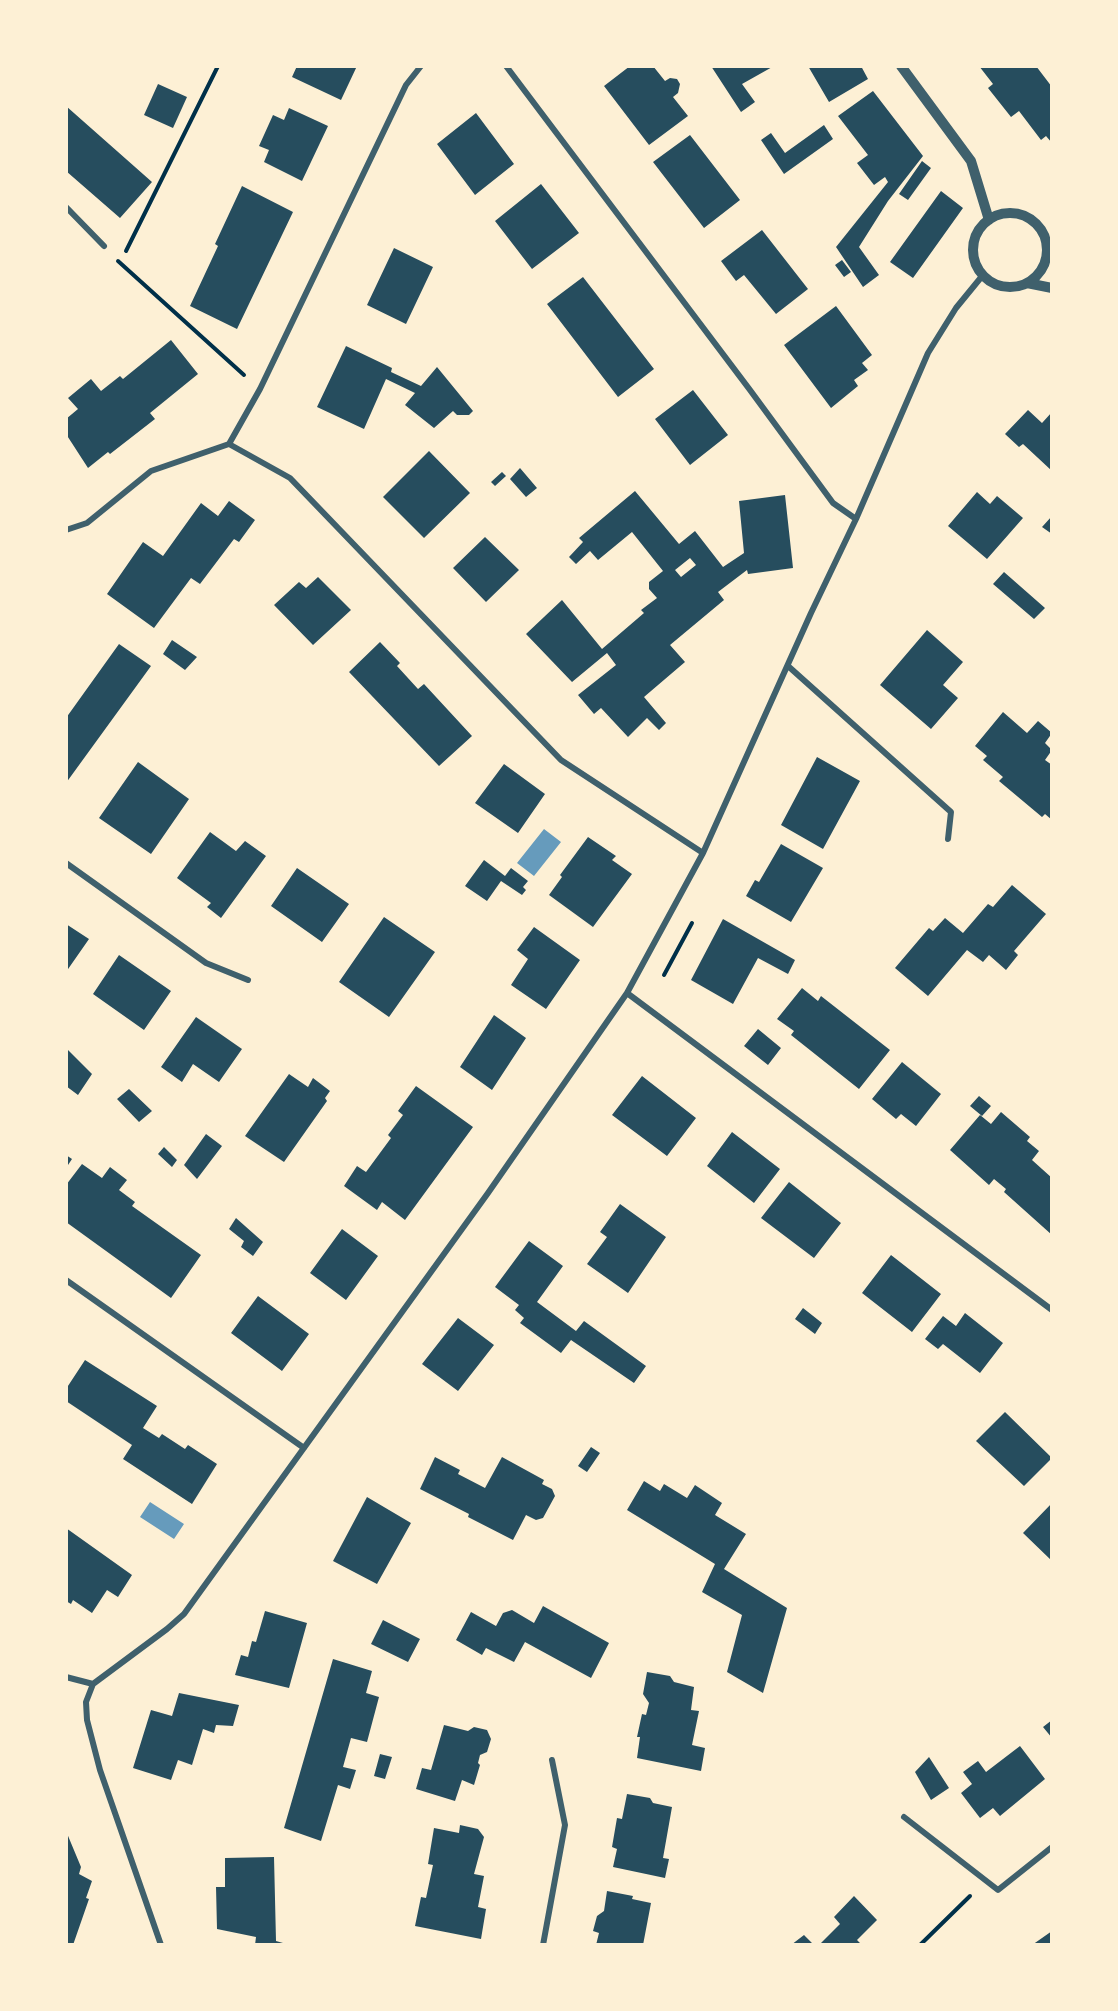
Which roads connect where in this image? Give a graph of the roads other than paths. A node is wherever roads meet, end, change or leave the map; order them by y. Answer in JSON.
{"nodes":[{"id":1,"x":421,"y":66,"type":"edge"},
{"id":2,"x":506,"y":66,"type":"edge"},
{"id":3,"x":901,"y":66,"type":"edge"},
{"id":4,"x":66,"y":207,"type":"edge"},
{"id":5,"x":989,"y":220,"type":"junction"},
{"id":6,"x":1049,"y":242,"type":"edge"},
{"id":7,"x":104,"y":246,"type":"road end"},
{"id":8,"x":983,"y":276,"type":"junction"},
{"id":9,"x":1028,"y":283,"type":"junction"},
{"id":10,"x":1052,"y":288,"type":"edge"},
{"id":11,"x":229,"y":444,"type":"junction"},
{"id":12,"x":856,"y":519,"type":"junction"},
{"id":13,"x":66,"y":530,"type":"edge"},
{"id":14,"x":788,"y":666,"type":"junction"},
{"id":15,"x":948,"y":839,"type":"dead end"},
{"id":16,"x":703,"y":853,"type":"junction"},
{"id":17,"x":66,"y":863,"type":"edge"},
{"id":18,"x":248,"y":980,"type":"dead end"},
{"id":19,"x":627,"y":993,"type":"junction"},
{"id":20,"x":66,"y":1280,"type":"edge"},
{"id":21,"x":1052,"y":1310,"type":"edge"},
{"id":22,"x":304,"y":1448,"type":"junction"},
{"id":23,"x":66,"y":1677,"type":"edge"},
{"id":24,"x":93,"y":1684,"type":"junction"},
{"id":25,"x":552,"y":1760,"type":"dead end"},
{"id":26,"x":904,"y":1817,"type":"dead end"},
{"id":27,"x":1052,"y":1847,"type":"edge"},
{"id":28,"x":161,"y":1945,"type":"edge"},
{"id":29,"x":543,"y":1945,"type":"edge"}],
"edges":[{"from":1,"to":11,"type":"street"},
{"from":2,"to":12,"type":"street"},
{"from":3,"to":5,"type":"street"},
{"from":4,"to":7,"type":"street"},
{"from":5,"to":6,"type":"street"},
{"from":5,"to":8,"type":"street"},
{"from":6,"to":9,"type":"street"},
{"from":8,"to":9,"type":"street"},
{"from":8,"to":12,"type":"street"},
{"from":9,"to":10,"type":"street"},
{"from":11,"to":13,"type":"street"},
{"from":11,"to":16,"type":"street"},
{"from":12,"to":14,"type":"street"},
{"from":14,"to":15,"type":"street"},
{"from":14,"to":16,"type":"street"},
{"from":16,"to":19,"type":"street"},
{"from":17,"to":18,"type":"street"},
{"from":19,"to":21,"type":"street"},
{"from":19,"to":22,"type":"street"},
{"from":20,"to":22,"type":"street"},
{"from":22,"to":24,"type":"street"},
{"from":23,"to":24,"type":"street"},
{"from":24,"to":28,"type":"street"},
{"from":25,"to":29,"type":"street"},
{"from":26,"to":27,"type":"street"}]}
